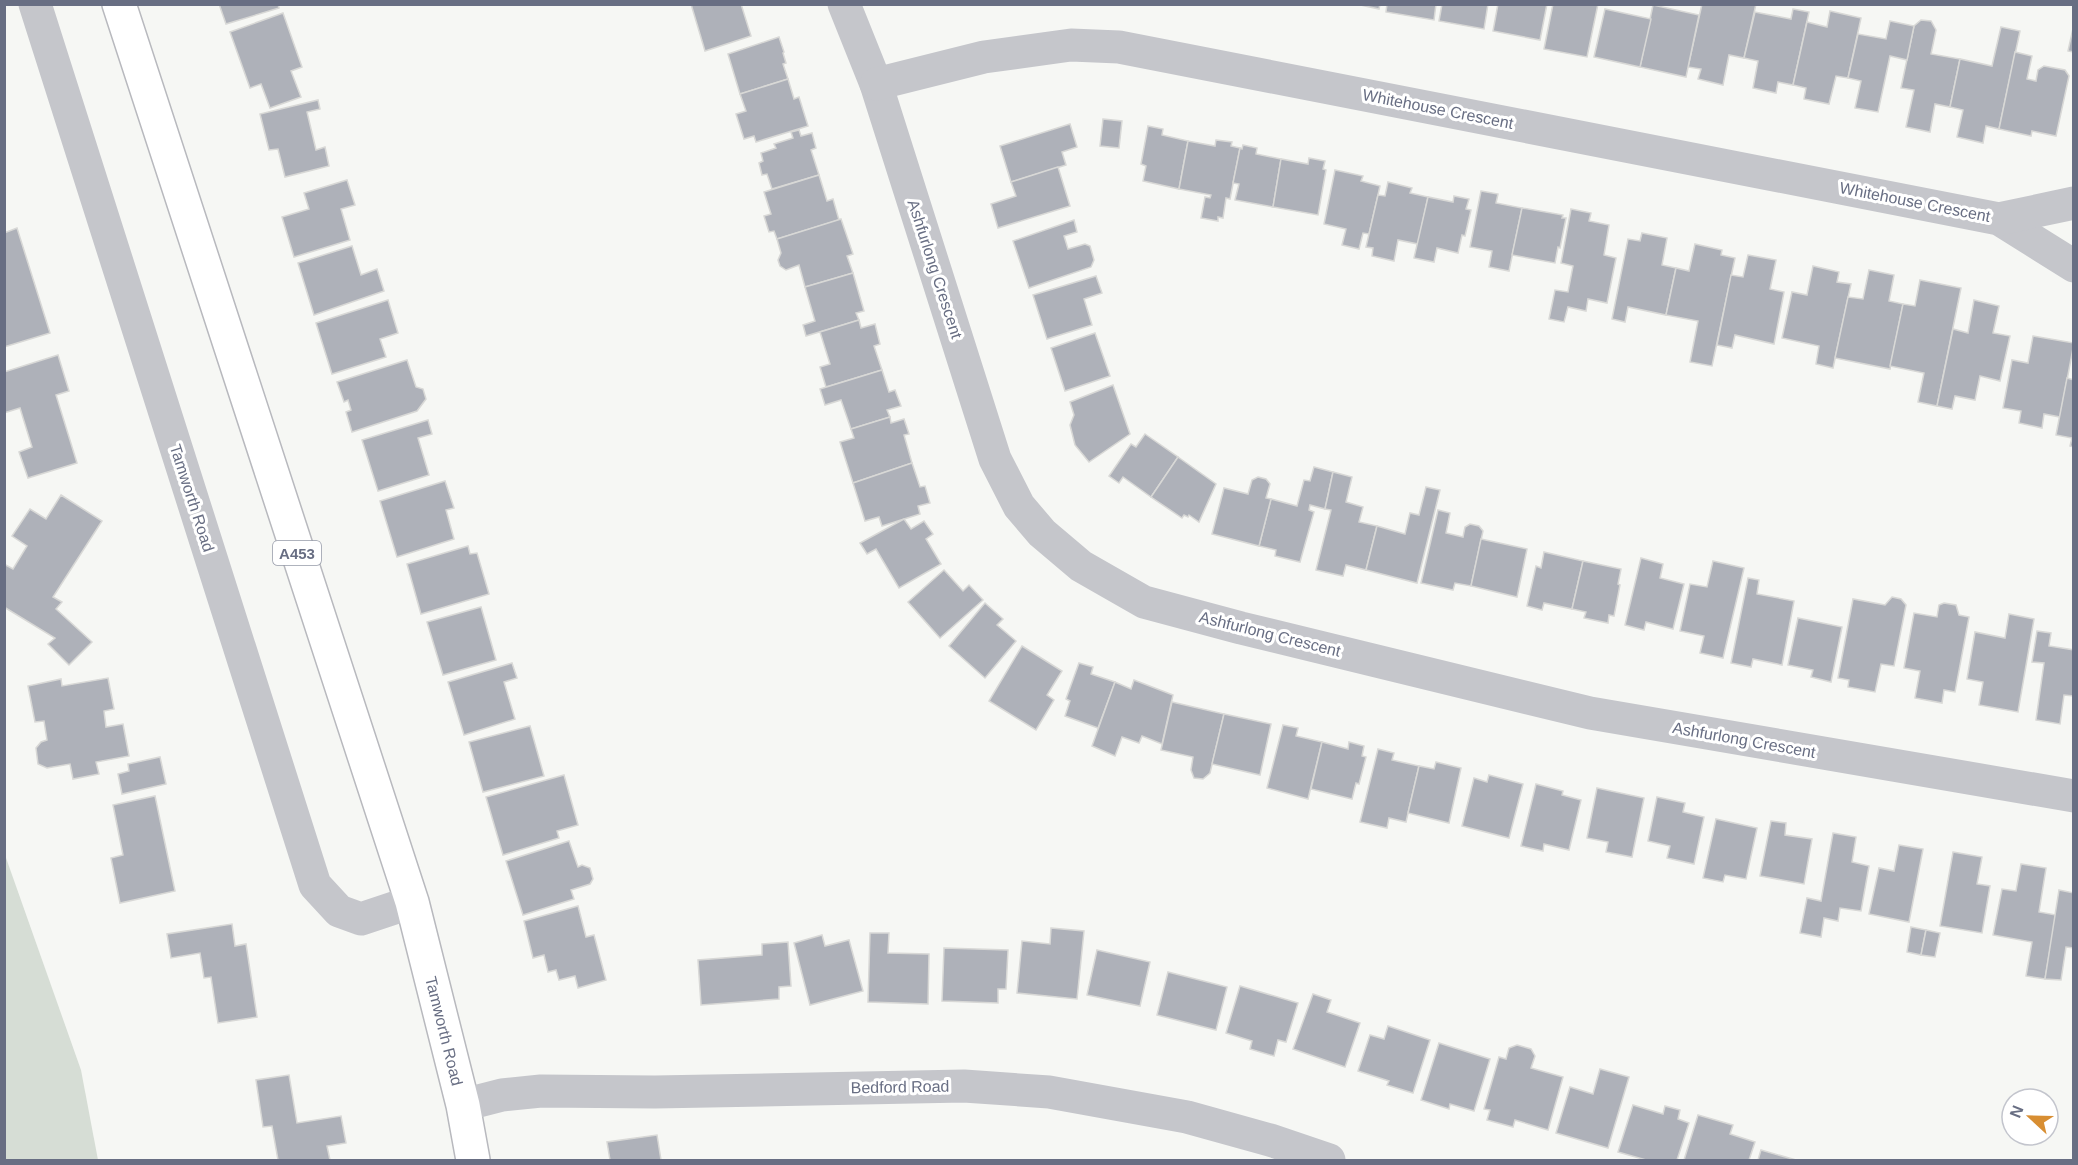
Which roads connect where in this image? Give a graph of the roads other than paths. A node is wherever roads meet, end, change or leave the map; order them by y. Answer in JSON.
{"nodes":[{"id":1,"x":35,"y":4,"type":"edge"},
{"id":2,"x":119,"y":4,"type":"edge"},
{"id":3,"x":844,"y":4,"type":"edge"},
{"id":4,"x":876,"y":84,"type":"junction"},
{"id":5,"x":2073,"y":203,"type":"edge"},
{"id":6,"x":1999,"y":219,"type":"junction"},
{"id":7,"x":2073,"y":266,"type":"edge"},
{"id":8,"x":2073,"y":796,"type":"edge"},
{"id":9,"x":412,"y":902,"type":"junction"},
{"id":10,"x":463,"y":1105,"type":"junction"},
{"id":11,"x":473,"y":1161,"type":"edge"},
{"id":12,"x":1329,"y":1161,"type":"edge"}],
"edges":[{"from":1,"to":9,"type":"street","name":"Tamworth Road"},
{"from":2,"to":9,"type":"main road","name":"Tamworth Road","number":"A453"},
{"from":3,"to":4,"type":"street","name":"Ashfurlong Crescent"},
{"from":4,"to":6,"type":"street","name":"Whitehouse Crescent"},
{"from":4,"to":8,"type":"street","name":"Ashfurlong Crescent"},
{"from":5,"to":6,"type":"street","name":"Whitehouse Crescent"},
{"from":6,"to":7,"type":"street","name":"Whitehouse Crescent"},
{"from":9,"to":10,"type":"main road","name":"Tamworth Road","number":"A453"},
{"from":10,"to":11,"type":"main road","name":"Tamworth Road","number":"A453"},
{"from":10,"to":12,"type":"street","name":"Bedford Road"}]}
